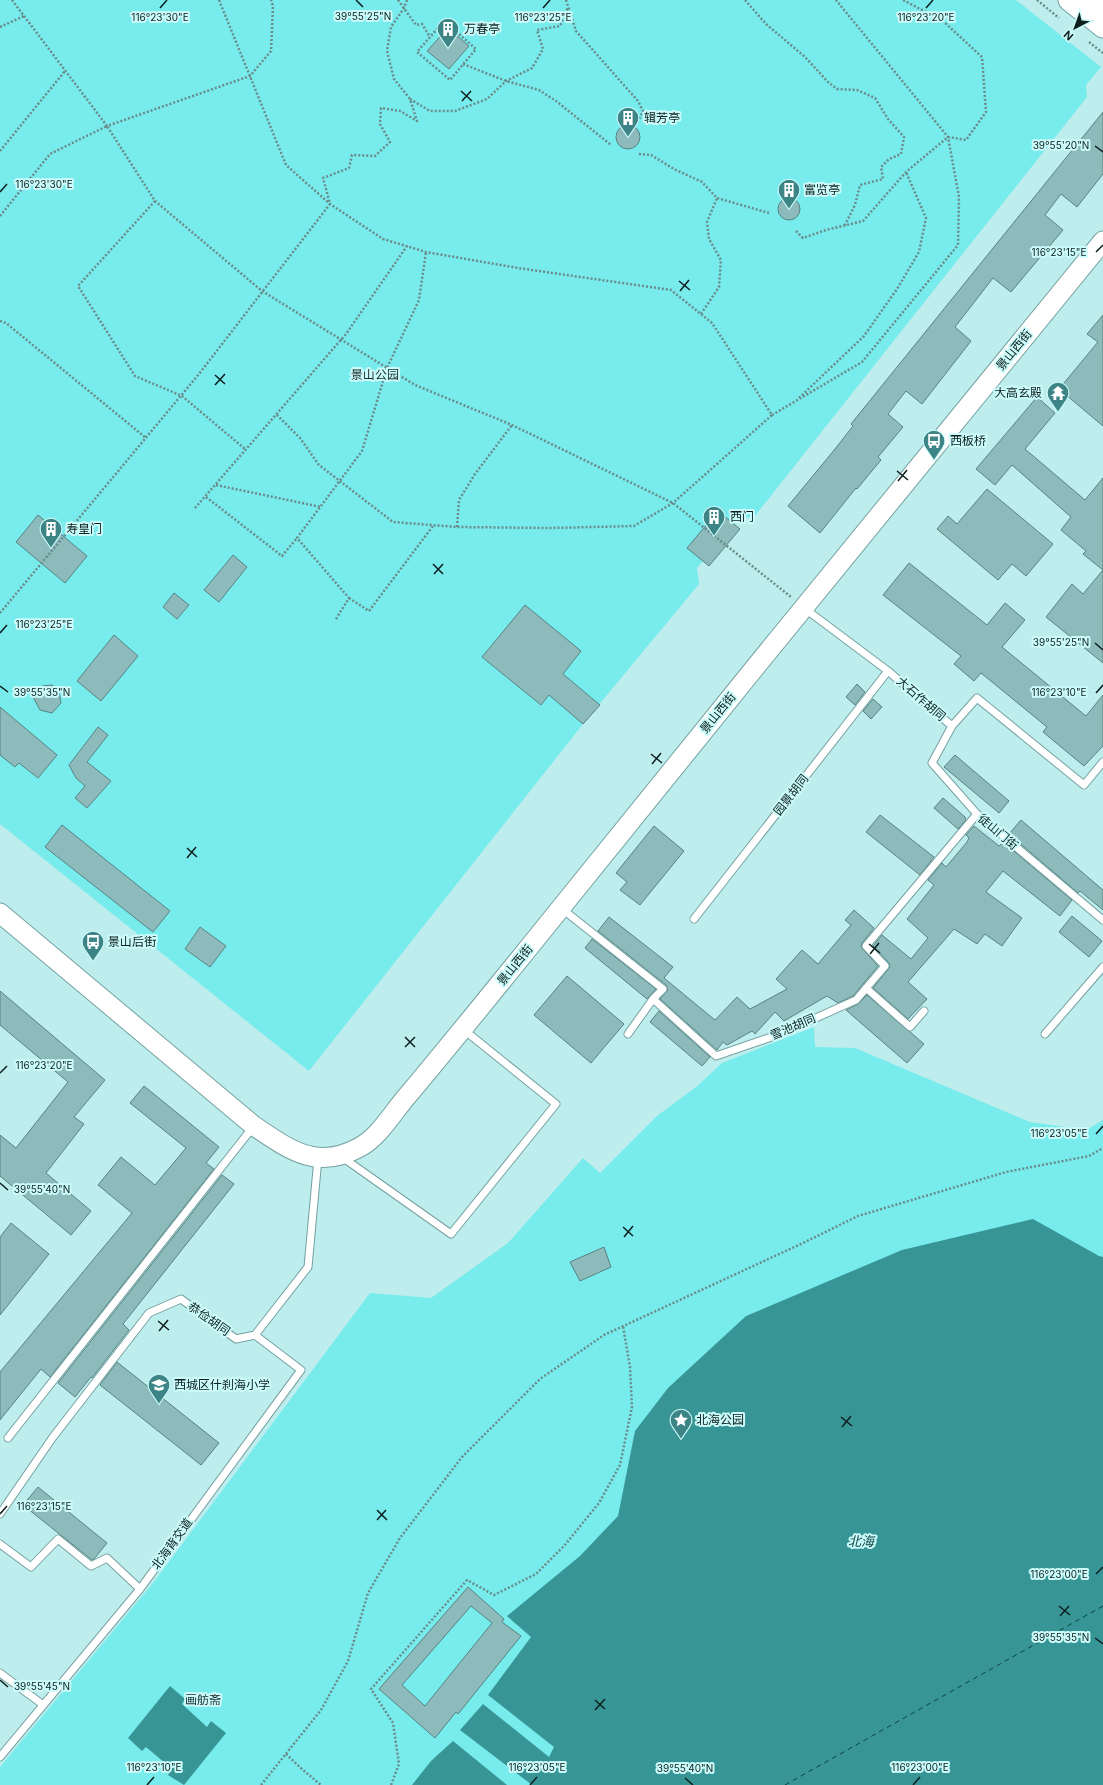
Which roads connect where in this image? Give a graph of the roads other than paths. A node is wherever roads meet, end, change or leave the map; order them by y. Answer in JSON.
{"nodes":[{"id":1,"x":1068,"y":0,"type":"edge"},
{"id":2,"x":1097,"y":0,"type":"edge"},
{"id":3,"x":1103,"y":4,"type":"edge"},
{"id":4,"x":1103,"y":27,"type":"edge"},
{"id":5,"x":1103,"y":241,"type":"edge"},
{"id":6,"x":803,"y":607,"type":"junction"},
{"id":7,"x":888,"y":671,"type":"junction"},
{"id":8,"x":952,"y":726,"type":"junction"},
{"id":9,"x":1103,"y":762,"type":"edge"},
{"id":10,"x":977,"y":814,"type":"junction"},
{"id":11,"x":561,"y":908,"type":"junction"},
{"id":12,"x":0,"y":913,"type":"edge"},
{"id":13,"x":694,"y":919,"type":"dead end"},
{"id":14,"x":1103,"y":920,"type":"edge"},
{"id":15,"x":1103,"y":967,"type":"edge"},
{"id":16,"x":866,"y":988,"type":"junction"},
{"id":17,"x":653,"y":999,"type":"junction"},
{"id":18,"x":924,"y":1011,"type":"dead end"},
{"id":19,"x":463,"y":1030,"type":"junction"},
{"id":20,"x":628,"y":1034,"type":"dead end"},
{"id":21,"x":1045,"y":1034,"type":"dead end"},
{"id":22,"x":254,"y":1126,"type":"junction"},
{"id":23,"x":341,"y":1156,"type":"junction"},
{"id":24,"x":318,"y":1158,"type":"junction"},
{"id":25,"x":255,"y":1335,"type":"junction"},
{"id":26,"x":8,"y":1438,"type":"dead end"},
{"id":27,"x":0,"y":1514,"type":"edge"},
{"id":28,"x":0,"y":1544,"type":"edge"},
{"id":29,"x":140,"y":1589,"type":"junction"},
{"id":30,"x":0,"y":1673,"type":"edge"},
{"id":31,"x":42,"y":1704,"type":"junction"},
{"id":32,"x":0,"y":1757,"type":"edge"}],
"edges":[{"from":1,"to":4,"type":"main road"},
{"from":2,"to":3,"type":"main road"},
{"from":5,"to":6,"type":"street","name":"景山西街"},
{"from":6,"to":7,"type":"lane","name":"大石作胡同"},
{"from":6,"to":11,"type":"street","name":"景山西街"},
{"from":7,"to":8,"type":"lane","name":"大石作胡同"},
{"from":7,"to":13,"type":"lane","name":"园景胡同"},
{"from":8,"to":9,"type":"lane","name":"大石作胡同"},
{"from":8,"to":10,"type":"lane","name":"徒山门街"},
{"from":10,"to":14,"type":"lane","name":"徒山门街"},
{"from":10,"to":16,"type":"lane","name":"雪池胡同"},
{"from":11,"to":17,"type":"lane"},
{"from":11,"to":19,"type":"street","name":"景山西街"},
{"from":12,"to":22,"type":"street"},
{"from":15,"to":21,"type":"lane"},
{"from":16,"to":17,"type":"lane","name":"雪池胡同"},
{"from":16,"to":18,"type":"lane"},
{"from":17,"to":20,"type":"lane"},
{"from":19,"to":23,"type":"street","name":"景山西街"},
{"from":19,"to":23,"type":"lane"},
{"from":22,"to":24,"type":"street"},
{"from":22,"to":26,"type":"lane"},
{"from":23,"to":24,"type":"street","name":"景山西街"},
{"from":24,"to":25,"type":"lane"},
{"from":25,"to":27,"type":"lane","name":"恭俭胡同"},
{"from":25,"to":29,"type":"lane","name":"北海背交道"},
{"from":28,"to":29,"type":"lane"},
{"from":29,"to":31,"type":"lane","name":"北海背交道"},
{"from":30,"to":31,"type":"lane"},
{"from":31,"to":32,"type":"lane","name":"北海背交道"}]}
